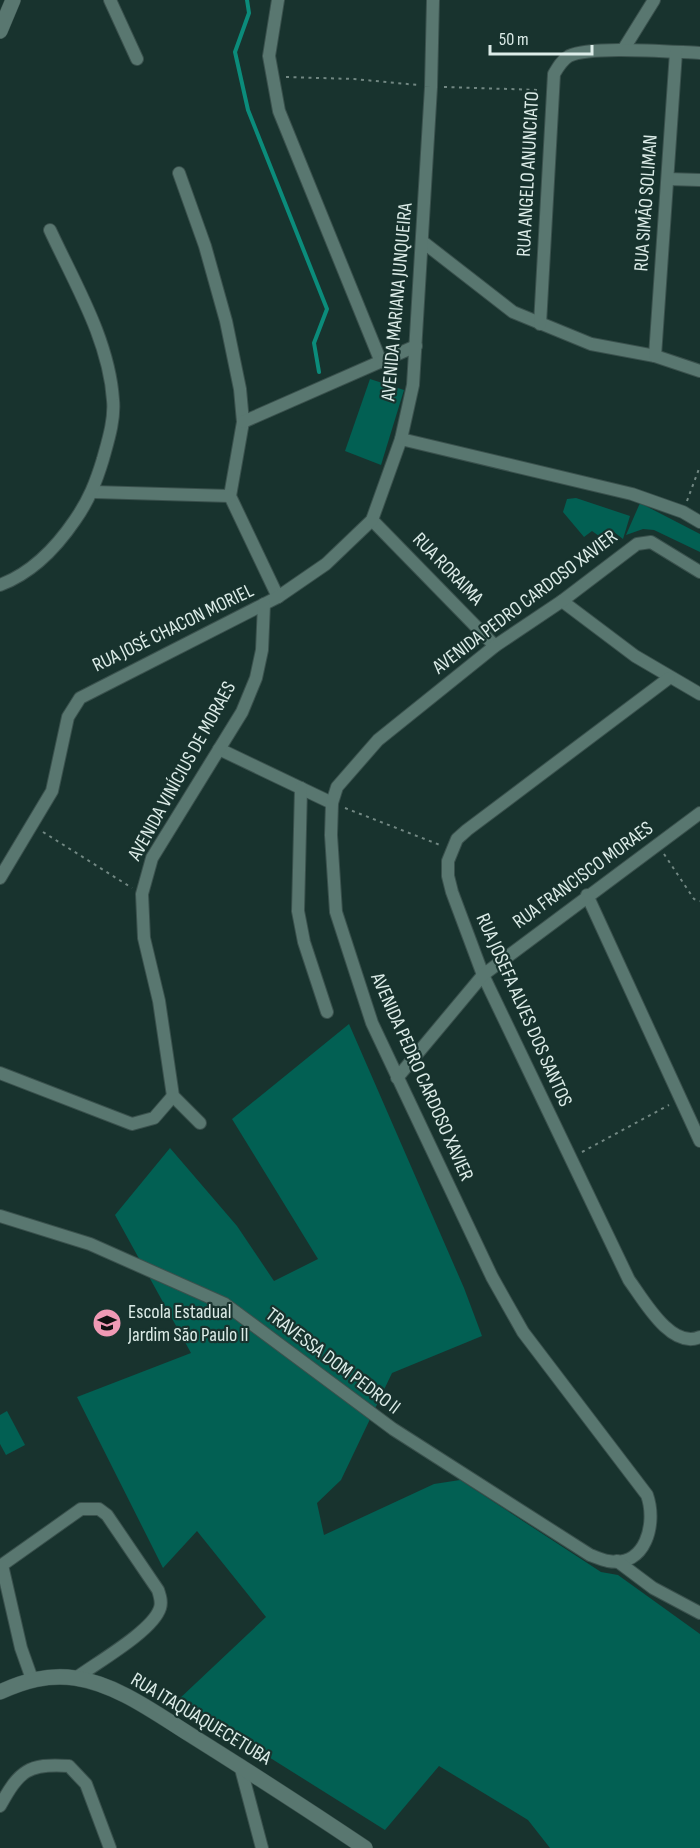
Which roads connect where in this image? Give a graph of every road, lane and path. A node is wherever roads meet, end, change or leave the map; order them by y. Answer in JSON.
{"nodes":[{"id":1,"x":12,"y":0,"type":"edge"},
{"id":2,"x":110,"y":0,"type":"edge"},
{"id":3,"x":278,"y":0,"type":"edge"},
{"id":4,"x":433,"y":0,"type":"edge"},
{"id":5,"x":654,"y":0,"type":"edge"},
{"id":6,"x":0,"y":31,"type":"edge"},
{"id":7,"x":623,"y":50,"type":"junction"},
{"id":8,"x":676,"y":52,"type":"junction"},
{"id":9,"x":700,"y":53,"type":"edge"},
{"id":10,"x":137,"y":59,"type":"dead end"},
{"id":11,"x":271,"y":77,"type":"junction"},
{"id":12,"x":431,"y":87,"type":"junction"},
{"id":13,"x":552,"y":91,"type":"junction"},
{"id":14,"x":179,"y":173,"type":"dead end"},
{"id":15,"x":668,"y":179,"type":"junction"},
{"id":16,"x":700,"y":180,"type":"edge"},
{"id":17,"x":50,"y":230,"type":"dead end"},
{"id":18,"x":423,"y":242,"type":"junction"},
{"id":19,"x":540,"y":324,"type":"junction"},
{"id":20,"x":416,"y":346,"type":"junction"},
{"id":21,"x":655,"y":356,"type":"junction"},
{"id":22,"x":381,"y":362,"type":"junction"},
{"id":23,"x":700,"y":371,"type":"edge"},
{"id":24,"x":243,"y":422,"type":"junction"},
{"id":25,"x":401,"y":440,"type":"junction"},
{"id":26,"x":700,"y":466,"type":"edge"},
{"id":27,"x":94,"y":492,"type":"junction"},
{"id":28,"x":230,"y":496,"type":"junction"},
{"id":29,"x":683,"y":512,"type":"junction"},
{"id":30,"x":372,"y":520,"type":"junction"},
{"id":31,"x":700,"y":522,"type":"edge"},
{"id":32,"x":700,"y":572,"type":"edge"},
{"id":33,"x":0,"y":585,"type":"edge"},
{"id":34,"x":278,"y":597,"type":"junction"},
{"id":35,"x":561,"y":601,"type":"junction"},
{"id":36,"x":264,"y":604,"type":"junction"},
{"id":37,"x":495,"y":646,"type":"junction"},
{"id":38,"x":669,"y":678,"type":"junction"},
{"id":39,"x":700,"y":694,"type":"edge"},
{"id":40,"x":219,"y":749,"type":"junction"},
{"id":41,"x":301,"y":788,"type":"junction"},
{"id":42,"x":332,"y":802,"type":"junction"},
{"id":43,"x":700,"y":813,"type":"edge"},
{"id":44,"x":33,"y":826,"type":"junction"},
{"id":45,"x":657,"y":844,"type":"junction"},
{"id":46,"x":451,"y":849,"type":"junction"},
{"id":47,"x":0,"y":878,"type":"edge"},
{"id":48,"x":142,"y":894,"type":"junction"},
{"id":49,"x":587,"y":895,"type":"junction"},
{"id":50,"x":700,"y":901,"type":"edge"},
{"id":51,"x":483,"y":975,"type":"junction"},
{"id":52,"x":327,"y":1012,"type":"dead end"},
{"id":53,"x":0,"y":1073,"type":"edge"},
{"id":54,"x":397,"y":1078,"type":"junction"},
{"id":55,"x":173,"y":1096,"type":"junction"},
{"id":56,"x":680,"y":1100,"type":"junction"},
{"id":57,"x":200,"y":1123,"type":"dead end"},
{"id":58,"x":700,"y":1141,"type":"edge"},
{"id":59,"x":569,"y":1159,"type":"junction"},
{"id":60,"x":1,"y":1218,"type":"edge"},
{"id":61,"x":700,"y":1337,"type":"edge"},
{"id":62,"x":617,"y":1561,"type":"junction"},
{"id":63,"x":1,"y":1563,"type":"edge"},
{"id":64,"x":700,"y":1613,"type":"edge"},
{"id":65,"x":76,"y":1678,"type":"junction"},
{"id":66,"x":32,"y":1679,"type":"junction"},
{"id":67,"x":0,"y":1692,"type":"edge"},
{"id":68,"x":240,"y":1766,"type":"junction"},
{"id":69,"x":0,"y":1806,"type":"edge"},
{"id":70,"x":110,"y":1848,"type":"edge"},
{"id":71,"x":262,"y":1848,"type":"edge"},
{"id":72,"x":365,"y":1848,"type":"edge"}],
"edges":[{"from":1,"to":6,"type":"street"},
{"from":2,"to":10,"type":"street"},
{"from":3,"to":11,"type":"street"},
{"from":4,"to":12,"type":"street","name":"AVENIDA MARIANA JUNQUEIRA"},
{"from":5,"to":7,"type":"street"},
{"from":7,"to":8,"type":"street","name":"RUA ANGELO ANUNCIATO"},
{"from":7,"to":13,"type":"street","name":"RUA ANGELO ANUNCIATO"},
{"from":8,"to":9,"type":"street","name":"RUA ANGELO ANUNCIATO"},
{"from":8,"to":15,"type":"street","name":"RUA SIMÃO SOLIMAN"},
{"from":11,"to":12,"type":"path"},
{"from":11,"to":22,"type":"street"},
{"from":12,"to":13,"type":"path"},
{"from":12,"to":18,"type":"street","name":"AVENIDA MARIANA JUNQUEIRA"},
{"from":13,"to":19,"type":"street","name":"RUA ANGELO ANUNCIATO"},
{"from":14,"to":24,"type":"street"},
{"from":15,"to":16,"type":"street"},
{"from":15,"to":21,"type":"street","name":"RUA SIMÃO SOLIMAN"},
{"from":17,"to":27,"type":"street"},
{"from":18,"to":19,"type":"street"},
{"from":18,"to":20,"type":"street","name":"AVENIDA MARIANA JUNQUEIRA"},
{"from":19,"to":21,"type":"street"},
{"from":20,"to":22,"type":"street"},
{"from":20,"to":25,"type":"street","name":"AVENIDA MARIANA JUNQUEIRA"},
{"from":21,"to":23,"type":"street"},
{"from":22,"to":24,"type":"street"},
{"from":24,"to":28,"type":"street"},
{"from":25,"to":29,"type":"street"},
{"from":25,"to":30,"type":"street","name":"RUA JOSÉ CHACON MORIEL"},
{"from":26,"to":29,"type":"path"},
{"from":27,"to":28,"type":"street"},
{"from":27,"to":33,"type":"street"},
{"from":28,"to":34,"type":"street"},
{"from":29,"to":31,"type":"street"},
{"from":30,"to":34,"type":"street","name":"RUA JOSÉ CHACON MORIEL"},
{"from":30,"to":37,"type":"street","name":"RUA RORAIMA"},
{"from":32,"to":35,"type":"street","name":"AVENIDA PEDRO CARDOSO XAVIER"},
{"from":34,"to":36,"type":"street","name":"RUA JOSÉ CHACON MORIEL"},
{"from":35,"to":37,"type":"street","name":"AVENIDA PEDRO CARDOSO XAVIER"},
{"from":35,"to":38,"type":"street"},
{"from":36,"to":40,"type":"street","name":"AVENIDA VINÍCIUS DE MORAES"},
{"from":36,"to":44,"type":"street","name":"RUA JOSÉ CHACON MORIEL"},
{"from":37,"to":42,"type":"street","name":"AVENIDA PEDRO CARDOSO XAVIER"},
{"from":38,"to":39,"type":"street"},
{"from":38,"to":46,"type":"street"},
{"from":40,"to":41,"type":"street"},
{"from":40,"to":48,"type":"street","name":"AVENIDA VINÍCIUS DE MORAES"},
{"from":41,"to":42,"type":"street"},
{"from":41,"to":52,"type":"street"},
{"from":42,"to":46,"type":"path"},
{"from":42,"to":54,"type":"street","name":"AVENIDA PEDRO CARDOSO XAVIER"},
{"from":43,"to":45,"type":"street","name":"RUA FRANCISCO MORAES"},
{"from":44,"to":47,"type":"street","name":"RUA JOSÉ CHACON MORIEL"},
{"from":44,"to":48,"type":"path"},
{"from":45,"to":49,"type":"street","name":"RUA FRANCISCO MORAES"},
{"from":45,"to":50,"type":"path"},
{"from":46,"to":51,"type":"street","name":"RUA JOSEFA ALVES DOS SANTOS"},
{"from":48,"to":55,"type":"street","name":"AVENIDA VINÍCIUS DE MORAES"},
{"from":49,"to":51,"type":"street","name":"RUA FRANCISCO MORAES"},
{"from":49,"to":56,"type":"street"},
{"from":51,"to":54,"type":"street","name":"RUA FRANCISCO MORAES"},
{"from":51,"to":59,"type":"street","name":"RUA JOSEFA ALVES DOS SANTOS"},
{"from":53,"to":55,"type":"street"},
{"from":54,"to":62,"type":"street","name":"AVENIDA PEDRO CARDOSO XAVIER"},
{"from":55,"to":57,"type":"street"},
{"from":56,"to":58,"type":"street"},
{"from":56,"to":59,"type":"path"},
{"from":59,"to":61,"type":"street","name":"RUA JOSEFA ALVES DOS SANTOS"},
{"from":60,"to":62,"type":"street","name":"TRAVESSA DOM PEDRO II"},
{"from":62,"to":64,"type":"street"},
{"from":63,"to":65,"type":"street"},
{"from":63,"to":66,"type":"street"},
{"from":65,"to":66,"type":"street","name":"RUA ITAQUAQUECETUBA"},
{"from":65,"to":68,"type":"street","name":"RUA ITAQUAQUECETUBA"},
{"from":66,"to":67,"type":"street","name":"RUA ITAQUAQUECETUBA"},
{"from":68,"to":71,"type":"street"},
{"from":68,"to":72,"type":"street","name":"RUA ITAQUAQUECETUBA"},
{"from":69,"to":70,"type":"street"}]}
